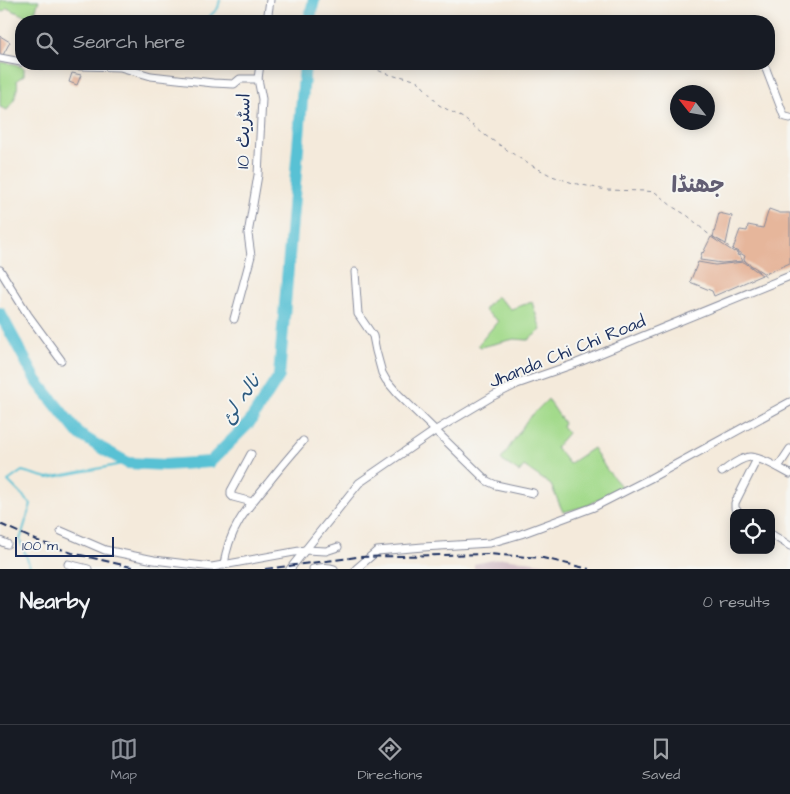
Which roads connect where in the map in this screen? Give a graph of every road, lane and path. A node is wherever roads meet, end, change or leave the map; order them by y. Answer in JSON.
{"nodes":[{"id":1,"x":270,"y":0,"type":"edge"},
{"id":2,"x":268,"y":15,"type":"edge"},
{"id":3,"x":0,"y":58,"type":"edge"},
{"id":4,"x":15,"y":61,"type":"edge"},
{"id":5,"x":130,"y":70,"type":"edge"},
{"id":6,"x":259,"y":70,"type":"edge"},
{"id":7,"x":378,"y":70,"type":"edge"},
{"id":8,"x":766,"y":70,"type":"edge"},
{"id":9,"x":258,"y":79,"type":"junction"},
{"id":10,"x":790,"y":118,"type":"edge"},
{"id":11,"x":0,"y":270,"type":"edge"},
{"id":12,"x":355,"y":272,"type":"dead end"},
{"id":13,"x":790,"y":276,"type":"edge"},
{"id":14,"x":774,"y":282,"type":"junction"},
{"id":15,"x":234,"y":319,"type":"dead end"},
{"id":16,"x":61,"y":360,"type":"dead end"},
{"id":17,"x":790,"y":402,"type":"edge"},
{"id":18,"x":436,"y":430,"type":"junction"},
{"id":19,"x":303,"y":441,"type":"dead end"},
{"id":20,"x":790,"y":449,"type":"edge"},
{"id":21,"x":251,"y":454,"type":"dead end"},
{"id":22,"x":756,"y":459,"type":"junction"},
{"id":23,"x":778,"y":467,"type":"junction"},
{"id":24,"x":722,"y":472,"type":"dead end"},
{"id":25,"x":790,"y":474,"type":"edge"},
{"id":26,"x":533,"y":493,"type":"dead end"},
{"id":27,"x":252,"y":502,"type":"junction"},
{"id":28,"x":736,"y":509,"type":"edge"},
{"id":29,"x":61,"y":530,"type":"dead end"},
{"id":30,"x":775,"y":537,"type":"edge"},
{"id":31,"x":790,"y":546,"type":"edge"},
{"id":32,"x":338,"y":547,"type":"dead end"},
{"id":33,"x":305,"y":550,"type":"junction"},
{"id":34,"x":68,"y":564,"type":"dead end"},
{"id":35,"x":224,"y":565,"type":"junction"},
{"id":36,"x":88,"y":569,"type":"edge"},
{"id":37,"x":290,"y":569,"type":"edge"},
{"id":38,"x":313,"y":569,"type":"edge"},
{"id":39,"x":334,"y":569,"type":"edge"},
{"id":40,"x":356,"y":569,"type":"edge"}],
"edges":[{"from":1,"to":2,"type":"street"},
{"from":3,"to":4,"type":"street"},
{"from":5,"to":9,"type":"street","name":"اسٹریٹ 10"},
{"from":6,"to":9,"type":"street"},
{"from":7,"to":14,"type":"path"},
{"from":8,"to":10,"type":"street"},
{"from":9,"to":15,"type":"street","name":"اسٹریٹ 10"},
{"from":11,"to":16,"type":"street"},
{"from":12,"to":18,"type":"street"},
{"from":13,"to":14,"type":"street","name":"Jhanda Chi Chi Road"},
{"from":14,"to":18,"type":"street","name":"Jhanda Chi Chi Road"},
{"from":17,"to":40,"type":"street"},
{"from":18,"to":26,"type":"street"},
{"from":18,"to":33,"type":"street","name":"Jhanda Chi Chi Road"},
{"from":19,"to":27,"type":"street"},
{"from":20,"to":23,"type":"street"},
{"from":21,"to":27,"type":"street"},
{"from":22,"to":23,"type":"street"},
{"from":22,"to":24,"type":"street"},
{"from":22,"to":28,"type":"street"},
{"from":23,"to":25,"type":"street"},
{"from":27,"to":35,"type":"street"},
{"from":29,"to":35,"type":"street"},
{"from":30,"to":31,"type":"street"},
{"from":32,"to":33,"type":"street"},
{"from":33,"to":35,"type":"street"},
{"from":33,"to":37,"type":"street","name":"Jhanda Chi Chi Road"},
{"from":34,"to":36,"type":"street"},
{"from":38,"to":39,"type":"street"}]}
